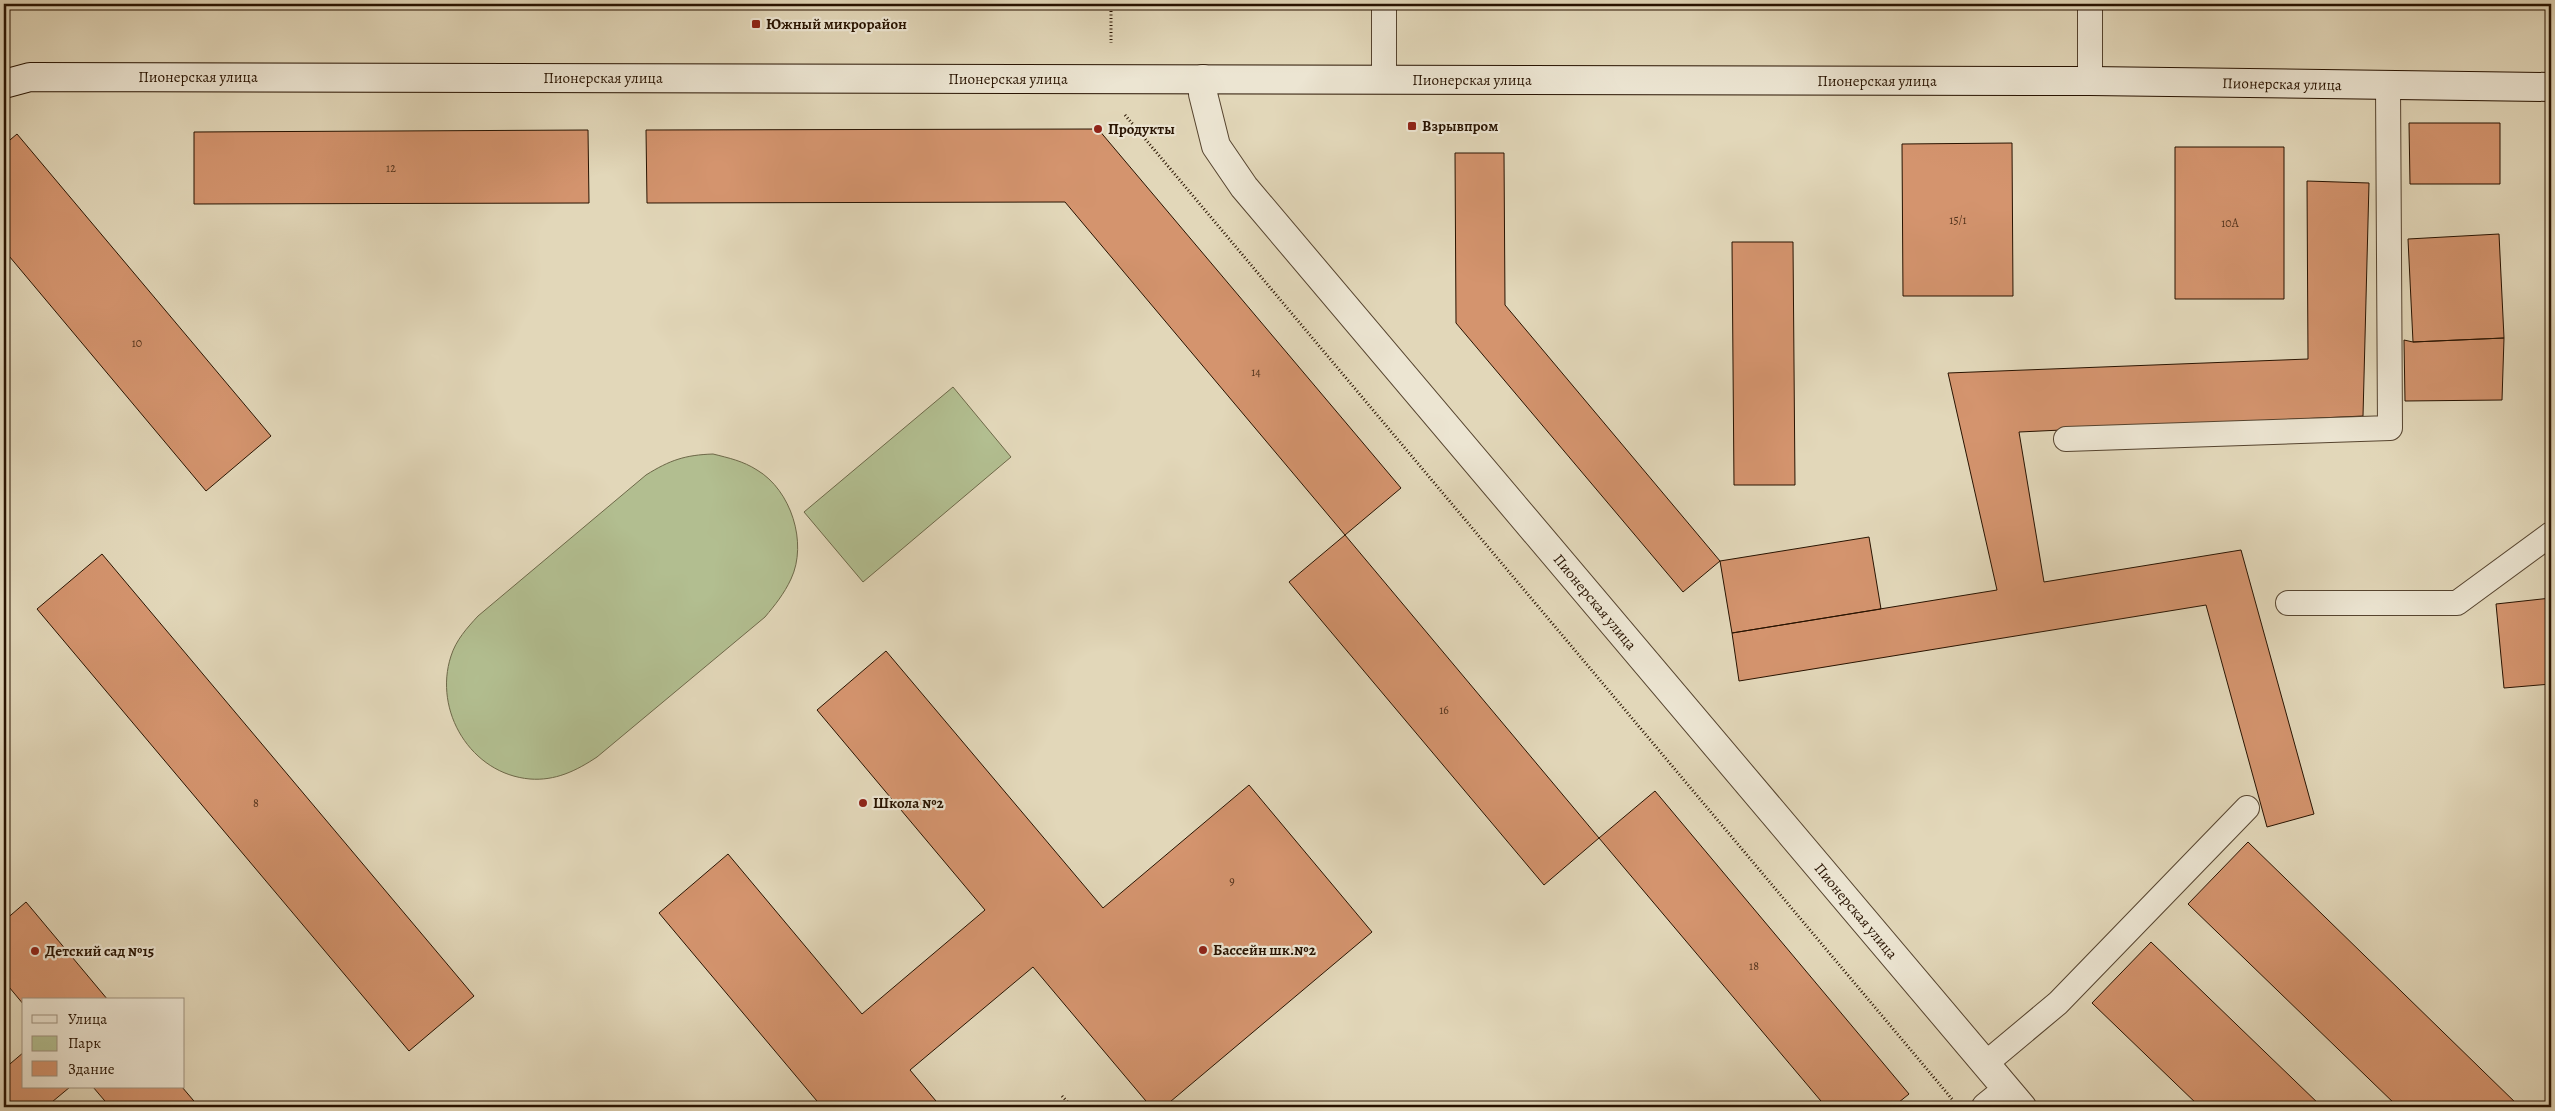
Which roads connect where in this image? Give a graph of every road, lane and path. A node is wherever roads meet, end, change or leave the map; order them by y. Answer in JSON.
{"nodes":[{"id":1,"x":1384,"y":4,"type":"edge"},
{"id":2,"x":2090,"y":4,"type":"edge"},
{"id":3,"x":1112,"y":79,"type":"junction"},
{"id":4,"x":1203,"y":79,"type":"junction"},
{"id":5,"x":1384,"y":80,"type":"junction"},
{"id":6,"x":2090,"y":81,"type":"junction"},
{"id":7,"x":4,"y":84,"type":"edge"},
{"id":8,"x":2388,"y":85,"type":"junction"},
{"id":9,"x":2551,"y":87,"type":"edge"},
{"id":10,"x":2066,"y":439,"type":"dead end"},
{"id":11,"x":2551,"y":534,"type":"edge"},
{"id":12,"x":2288,"y":603,"type":"dead end"},
{"id":13,"x":2247,"y":808,"type":"dead end"},
{"id":14,"x":1985,"y":1064,"type":"junction"},
{"id":15,"x":1062,"y":1096,"type":"dead end"},
{"id":16,"x":2015,"y":1099,"type":"edge"},
{"id":17,"x":1952,"y":1100,"type":"dead end"},
{"id":18,"x":1072,"y":1107,"type":"edge"},
{"id":19,"x":1986,"y":1107,"type":"edge"}],
"edges":[{"from":1,"to":5,"type":"lane"},
{"from":2,"to":6,"type":"lane"},
{"from":3,"to":4,"type":"street","name":"Пионерская улица"},
{"from":3,"to":7,"type":"street","name":"Пионерская улица"},
{"from":3,"to":17,"type":"path"},
{"from":4,"to":5,"type":"street","name":"Пионерская улица"},
{"from":4,"to":14,"type":"street","name":"Пионерская улица"},
{"from":5,"to":6,"type":"street","name":"Пионерская улица"},
{"from":6,"to":8,"type":"street","name":"Пионерская улица"},
{"from":8,"to":9,"type":"street","name":"Пионерская улица"},
{"from":8,"to":10,"type":"lane"},
{"from":11,"to":12,"type":"lane"},
{"from":13,"to":14,"type":"lane"},
{"from":14,"to":16,"type":"street","name":"Пионерская улица"},
{"from":15,"to":18,"type":"path"},
{"from":16,"to":19,"type":"street"}]}
